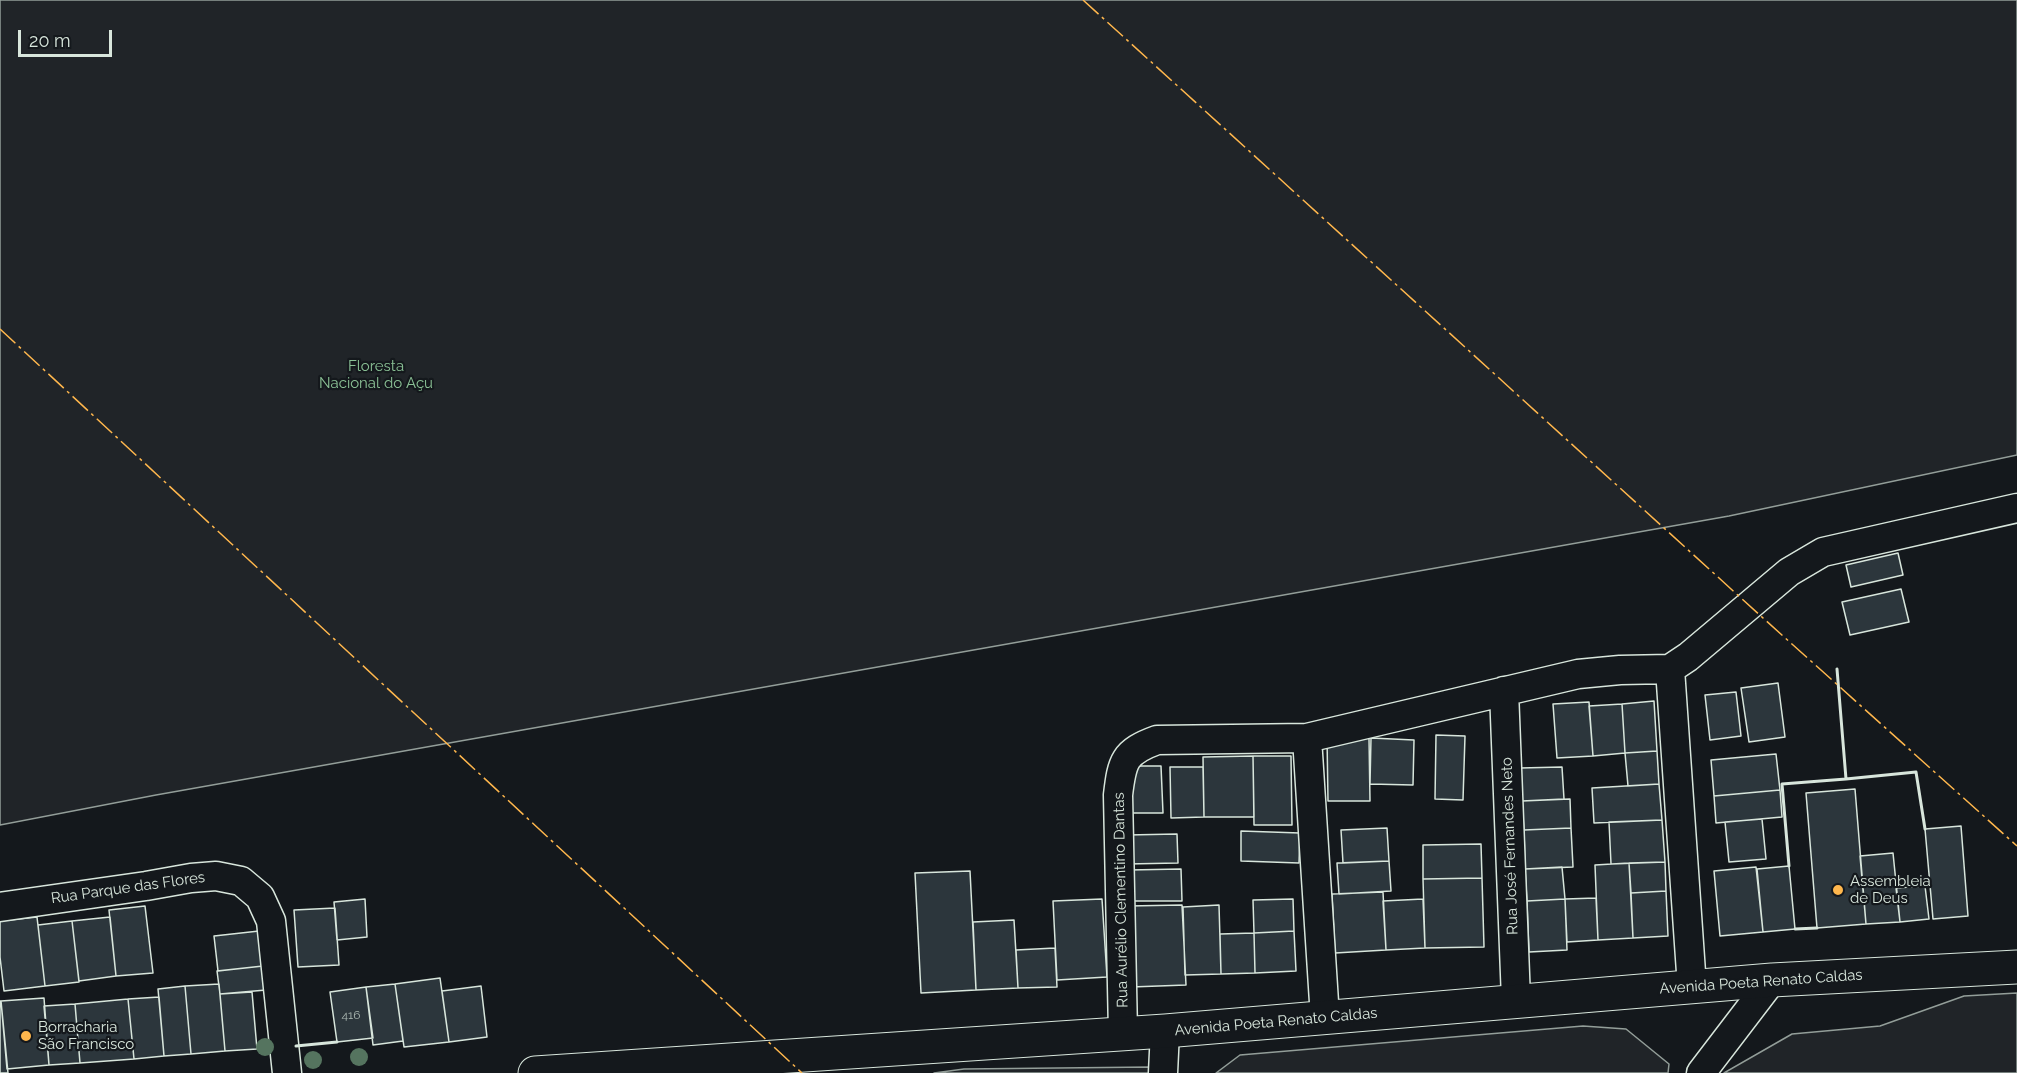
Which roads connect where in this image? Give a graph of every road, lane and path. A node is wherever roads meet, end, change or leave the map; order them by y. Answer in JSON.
{"nodes":[{"id":1,"x":2017,"y":508,"type":"edge"},
{"id":2,"x":1670,"y":669,"type":"junction"},
{"id":3,"x":1504,"y":691,"type":"junction"},
{"id":4,"x":1306,"y":738,"type":"junction"},
{"id":5,"x":0,"y":907,"type":"edge"},
{"id":6,"x":2017,"y":967,"type":"edge"},
{"id":7,"x":1772,"y":981,"type":"junction"},
{"id":8,"x":1692,"y":987,"type":"junction"},
{"id":9,"x":1516,"y":1000,"type":"junction"},
{"id":10,"x":1325,"y":1018,"type":"junction"},
{"id":11,"x":1165,"y":1031,"type":"junction"},
{"id":12,"x":1123,"y":1033,"type":"junction"},
{"id":13,"x":624,"y":1070,"type":"edge"},
{"id":14,"x":287,"y":1073,"type":"edge"},
{"id":15,"x":535,"y":1073,"type":"edge"},
{"id":16,"x":1163,"y":1073,"type":"edge"},
{"id":17,"x":1701,"y":1073,"type":"edge"}],
"edges":[{"from":1,"to":2,"type":"street"},
{"from":2,"to":3,"type":"street"},
{"from":2,"to":8,"type":"street"},
{"from":3,"to":4,"type":"street"},
{"from":3,"to":9,"type":"street","name":"Rua José Fernandes Neto"},
{"from":4,"to":10,"type":"street"},
{"from":4,"to":12,"type":"street","name":"Rua Aurélio Clementino Dantas"},
{"from":5,"to":14,"type":"street","name":"Rua Parque das Flores"},
{"from":6,"to":7,"type":"main road","name":"Avenida Poeta Renato Caldas"},
{"from":7,"to":8,"type":"main road","name":"Avenida Poeta Renato Caldas"},
{"from":7,"to":17,"type":"street"},
{"from":8,"to":9,"type":"main road","name":"Avenida Poeta Renato Caldas"},
{"from":9,"to":10,"type":"main road","name":"Avenida Poeta Renato Caldas"},
{"from":10,"to":11,"type":"main road","name":"Avenida Poeta Renato Caldas"},
{"from":11,"to":12,"type":"main road","name":"Avenida Poeta Renato Caldas"},
{"from":11,"to":16,"type":"street"},
{"from":12,"to":13,"type":"main road","name":"Avenida Poeta Renato Caldas"},
{"from":13,"to":15,"type":"main road","name":"Avenida Poeta Renato Caldas"}]}
